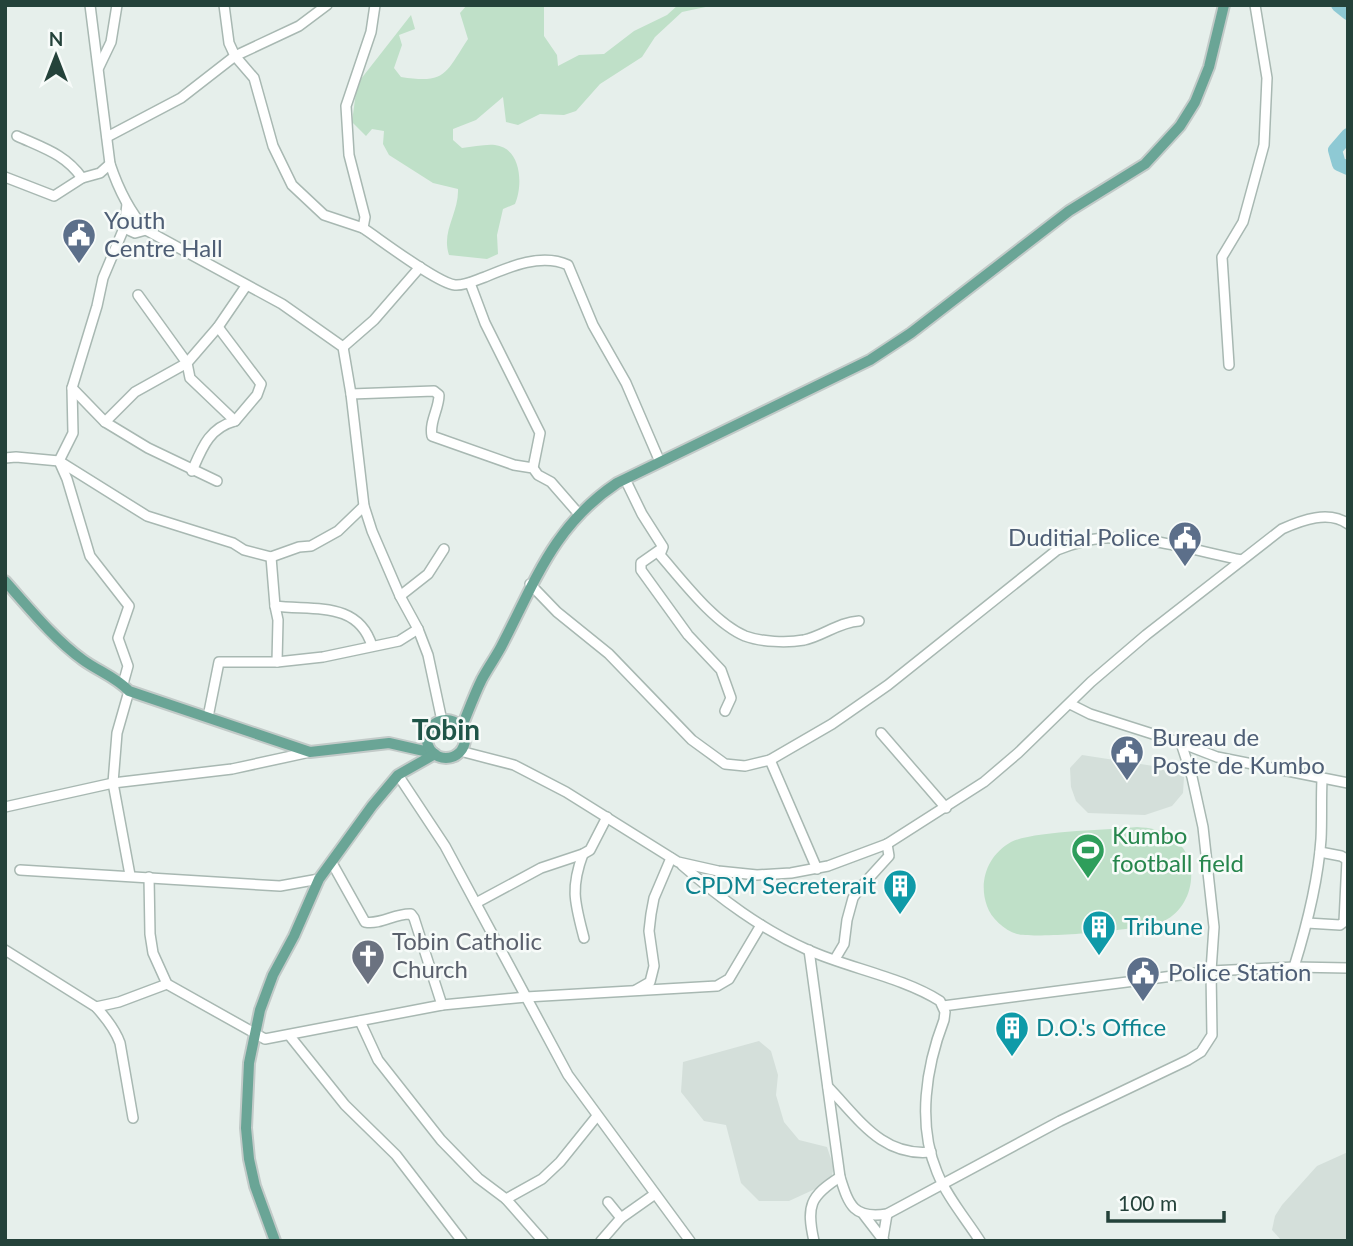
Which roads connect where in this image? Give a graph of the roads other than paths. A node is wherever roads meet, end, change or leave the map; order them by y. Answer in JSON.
{"nodes":[{"id":1,"x":90,"y":5,"type":"edge"},
{"id":2,"x":117,"y":5,"type":"edge"},
{"id":3,"x":224,"y":5,"type":"edge"},
{"id":4,"x":327,"y":5,"type":"edge"},
{"id":5,"x":375,"y":5,"type":"edge"},
{"id":6,"x":1224,"y":5,"type":"edge"},
{"id":7,"x":1255,"y":5,"type":"edge"},
{"id":8,"x":235,"y":56,"type":"junction"},
{"id":9,"x":98,"y":69,"type":"junction"},
{"id":10,"x":17,"y":136,"type":"dead end"},
{"id":11,"x":107,"y":136,"type":"junction"},
{"id":12,"x":110,"y":164,"type":"junction"},
{"id":13,"x":5,"y":177,"type":"edge"},
{"id":14,"x":82,"y":178,"type":"junction"},
{"id":15,"x":127,"y":202,"type":"junction"},
{"id":16,"x":124,"y":228,"type":"junction"},
{"id":17,"x":363,"y":228,"type":"junction"},
{"id":18,"x":146,"y":230,"type":"junction"},
{"id":19,"x":420,"y":267,"type":"junction"},
{"id":20,"x":470,"y":283,"type":"junction"},
{"id":21,"x":246,"y":286,"type":"junction"},
{"id":22,"x":138,"y":295,"type":"dead end"},
{"id":23,"x":218,"y":327,"type":"junction"},
{"id":24,"x":343,"y":347,"type":"junction"},
{"id":25,"x":187,"y":363,"type":"junction"},
{"id":26,"x":1229,"y":365,"type":"dead end"},
{"id":27,"x":72,"y":388,"type":"junction"},
{"id":28,"x":351,"y":394,"type":"junction"},
{"id":29,"x":235,"y":421,"type":"junction"},
{"id":30,"x":106,"y":422,"type":"junction"},
{"id":31,"x":5,"y":458,"type":"edge"},
{"id":32,"x":59,"y":461,"type":"junction"},
{"id":33,"x":660,"y":462,"type":"junction"},
{"id":34,"x":533,"y":468,"type":"junction"},
{"id":35,"x":192,"y":471,"type":"junction"},
{"id":36,"x":625,"y":479,"type":"junction"},
{"id":37,"x":216,"y":481,"type":"dead end"},
{"id":38,"x":364,"y":506,"type":"junction"},
{"id":39,"x":578,"y":513,"type":"junction"},
{"id":40,"x":1348,"y":524,"type":"edge"},
{"id":41,"x":663,"y":547,"type":"junction"},
{"id":42,"x":444,"y":549,"type":"dead end"},
{"id":43,"x":271,"y":557,"type":"junction"},
{"id":44,"x":1242,"y":560,"type":"junction"},
{"id":45,"x":5,"y":581,"type":"edge"},
{"id":46,"x":530,"y":584,"type":"junction"},
{"id":47,"x":400,"y":596,"type":"junction"},
{"id":48,"x":275,"y":606,"type":"junction"},
{"id":49,"x":859,"y":621,"type":"dead end"},
{"id":50,"x":418,"y":629,"type":"junction"},
{"id":51,"x":372,"y":646,"type":"junction"},
{"id":52,"x":277,"y":662,"type":"junction"},
{"id":53,"x":126,"y":688,"type":"junction"},
{"id":54,"x":1070,"y":704,"type":"junction"},
{"id":55,"x":725,"y":711,"type":"dead end"},
{"id":56,"x":208,"y":716,"type":"junction"},
{"id":57,"x":442,"y":721,"type":"junction"},
{"id":58,"x":461,"y":729,"type":"junction"},
{"id":59,"x":881,"y":733,"type":"dead end"},
{"id":60,"x":1181,"y":743,"type":"junction"},
{"id":61,"x":460,"y":751,"type":"junction"},
{"id":62,"x":310,"y":752,"type":"junction"},
{"id":63,"x":434,"y":754,"type":"junction"},
{"id":64,"x":770,"y":760,"type":"junction"},
{"id":65,"x":398,"y":775,"type":"junction"},
{"id":66,"x":1322,"y":780,"type":"junction"},
{"id":67,"x":113,"y":783,"type":"junction"},
{"id":68,"x":1348,"y":783,"type":"edge"},
{"id":69,"x":5,"y":807,"type":"edge"},
{"id":70,"x":946,"y":808,"type":"junction"},
{"id":71,"x":607,"y":817,"type":"junction"},
{"id":72,"x":887,"y":844,"type":"junction"},
{"id":73,"x":1320,"y":852,"type":"junction"},
{"id":74,"x":583,"y":854,"type":"junction"},
{"id":75,"x":675,"y":860,"type":"junction"},
{"id":76,"x":1348,"y":860,"type":"edge"},
{"id":77,"x":332,"y":863,"type":"junction"},
{"id":78,"x":817,"y":869,"type":"junction"},
{"id":79,"x":20,"y":870,"type":"dead end"},
{"id":80,"x":130,"y":875,"type":"junction"},
{"id":81,"x":149,"y":877,"type":"junction"},
{"id":82,"x":319,"y":879,"type":"junction"},
{"id":83,"x":1347,"y":893,"type":"edge"},
{"id":84,"x":476,"y":903,"type":"junction"},
{"id":85,"x":1307,"y":923,"type":"junction"},
{"id":86,"x":761,"y":925,"type":"junction"},
{"id":87,"x":584,"y":938,"type":"dead end"},
{"id":88,"x":844,"y":944,"type":"junction"},
{"id":89,"x":5,"y":950,"type":"edge"},
{"id":90,"x":809,"y":950,"type":"junction"},
{"id":91,"x":835,"y":959,"type":"junction"},
{"id":92,"x":854,"y":965,"type":"junction"},
{"id":93,"x":1294,"y":967,"type":"junction"},
{"id":94,"x":1348,"y":968,"type":"edge"},
{"id":95,"x":1211,"y":971,"type":"junction"},
{"id":96,"x":167,"y":984,"type":"junction"},
{"id":97,"x":634,"y":991,"type":"junction"},
{"id":98,"x":526,"y":997,"type":"junction"},
{"id":99,"x":442,"y":1005,"type":"junction"},
{"id":100,"x":943,"y":1006,"type":"junction"},
{"id":101,"x":96,"y":1007,"type":"junction"},
{"id":102,"x":360,"y":1021,"type":"junction"},
{"id":103,"x":254,"y":1032,"type":"junction"},
{"id":104,"x":289,"y":1035,"type":"junction"},
{"id":105,"x":828,"y":1087,"type":"junction"},
{"id":106,"x":597,"y":1116,"type":"junction"},
{"id":107,"x":133,"y":1118,"type":"dead end"},
{"id":108,"x":931,"y":1152,"type":"junction"},
{"id":109,"x":841,"y":1177,"type":"junction"},
{"id":110,"x":943,"y":1184,"type":"junction"},
{"id":111,"x":654,"y":1194,"type":"junction"},
{"id":112,"x":506,"y":1199,"type":"junction"},
{"id":113,"x":607,"y":1202,"type":"dead end"},
{"id":114,"x":887,"y":1214,"type":"junction"},
{"id":115,"x":864,"y":1215,"type":"junction"},
{"id":116,"x":621,"y":1218,"type":"junction"},
{"id":117,"x":883,"y":1239,"type":"edge"},
{"id":118,"x":275,"y":1241,"type":"edge"},
{"id":119,"x":462,"y":1241,"type":"edge"},
{"id":120,"x":543,"y":1241,"type":"edge"},
{"id":121,"x":601,"y":1241,"type":"edge"},
{"id":122,"x":690,"y":1241,"type":"edge"},
{"id":123,"x":814,"y":1241,"type":"edge"},
{"id":124,"x":980,"y":1241,"type":"edge"}],
"edges":[{"from":1,"to":9,"type":"street"},
{"from":2,"to":9,"type":"street"},
{"from":3,"to":8,"type":"street"},
{"from":4,"to":8,"type":"street"},
{"from":5,"to":17,"type":"street"},
{"from":6,"to":33,"type":"main road"},
{"from":7,"to":26,"type":"street"},
{"from":8,"to":11,"type":"street"},
{"from":8,"to":17,"type":"street"},
{"from":9,"to":11,"type":"street"},
{"from":10,"to":14,"type":"street"},
{"from":11,"to":12,"type":"street"},
{"from":12,"to":14,"type":"street"},
{"from":12,"to":15,"type":"street"},
{"from":13,"to":14,"type":"street"},
{"from":15,"to":16,"type":"street"},
{"from":15,"to":18,"type":"street"},
{"from":16,"to":18,"type":"street"},
{"from":16,"to":27,"type":"street"},
{"from":17,"to":19,"type":"street"},
{"from":18,"to":21,"type":"street"},
{"from":19,"to":20,"type":"street"},
{"from":19,"to":24,"type":"street"},
{"from":20,"to":33,"type":"street"},
{"from":20,"to":34,"type":"street"},
{"from":21,"to":23,"type":"street"},
{"from":21,"to":24,"type":"street"},
{"from":22,"to":25,"type":"street"},
{"from":23,"to":25,"type":"street"},
{"from":23,"to":29,"type":"street"},
{"from":24,"to":28,"type":"street"},
{"from":25,"to":29,"type":"street"},
{"from":25,"to":30,"type":"street"},
{"from":27,"to":30,"type":"street"},
{"from":27,"to":32,"type":"street"},
{"from":28,"to":34,"type":"street"},
{"from":28,"to":38,"type":"street"},
{"from":29,"to":35,"type":"street"},
{"from":30,"to":35,"type":"street"},
{"from":31,"to":32,"type":"street"},
{"from":32,"to":43,"type":"street"},
{"from":32,"to":53,"type":"street"},
{"from":33,"to":36,"type":"main road"},
{"from":34,"to":39,"type":"street"},
{"from":35,"to":37,"type":"street"},
{"from":36,"to":39,"type":"main road"},
{"from":36,"to":41,"type":"street"},
{"from":38,"to":43,"type":"street"},
{"from":38,"to":47,"type":"street"},
{"from":39,"to":46,"type":"main road"},
{"from":40,"to":44,"type":"street"},
{"from":41,"to":49,"type":"street"},
{"from":41,"to":55,"type":"street"},
{"from":42,"to":47,"type":"street"},
{"from":43,"to":48,"type":"street"},
{"from":44,"to":54,"type":"street"},
{"from":44,"to":64,"type":"street"},
{"from":45,"to":53,"type":"main road"},
{"from":46,"to":58,"type":"main road"},
{"from":46,"to":64,"type":"street"},
{"from":47,"to":50,"type":"street"},
{"from":48,"to":51,"type":"street"},
{"from":48,"to":52,"type":"street"},
{"from":50,"to":51,"type":"street"},
{"from":50,"to":57,"type":"street"},
{"from":51,"to":52,"type":"street"},
{"from":52,"to":56,"type":"street"},
{"from":53,"to":56,"type":"main road"},
{"from":53,"to":67,"type":"street"},
{"from":54,"to":60,"type":"street"},
{"from":54,"to":70,"type":"street"},
{"from":56,"to":62,"type":"main road"},
{"from":57,"to":58,"type":"main road"},
{"from":57,"to":63,"type":"main road"},
{"from":58,"to":61,"type":"main road"},
{"from":59,"to":70,"type":"street"},
{"from":60,"to":66,"type":"street"},
{"from":60,"to":95,"type":"street"},
{"from":61,"to":63,"type":"main road"},
{"from":61,"to":71,"type":"street"},
{"from":62,"to":63,"type":"main road"},
{"from":62,"to":67,"type":"street"},
{"from":63,"to":65,"type":"main road"},
{"from":64,"to":78,"type":"street"},
{"from":65,"to":77,"type":"main road"},
{"from":65,"to":84,"type":"street"},
{"from":66,"to":68,"type":"street"},
{"from":66,"to":73,"type":"street"},
{"from":67,"to":69,"type":"street"},
{"from":67,"to":80,"type":"street"},
{"from":70,"to":72,"type":"street"},
{"from":71,"to":74,"type":"street"},
{"from":71,"to":75,"type":"street"},
{"from":72,"to":78,"type":"street"},
{"from":72,"to":88,"type":"street"},
{"from":73,"to":76,"type":"street"},
{"from":73,"to":85,"type":"street"},
{"from":74,"to":84,"type":"street"},
{"from":74,"to":87,"type":"street"},
{"from":75,"to":78,"type":"street"},
{"from":75,"to":86,"type":"street"},
{"from":75,"to":97,"type":"street"},
{"from":76,"to":83,"type":"street"},
{"from":77,"to":82,"type":"main road"},
{"from":77,"to":99,"type":"street"},
{"from":79,"to":80,"type":"street"},
{"from":80,"to":81,"type":"street"},
{"from":81,"to":82,"type":"street"},
{"from":81,"to":96,"type":"street"},
{"from":82,"to":103,"type":"main road"},
{"from":83,"to":85,"type":"street"},
{"from":84,"to":98,"type":"street"},
{"from":85,"to":93,"type":"street"},
{"from":86,"to":90,"type":"street"},
{"from":86,"to":97,"type":"street"},
{"from":88,"to":91,"type":"street"},
{"from":88,"to":92,"type":"street"},
{"from":89,"to":101,"type":"street"},
{"from":90,"to":91,"type":"street"},
{"from":90,"to":105,"type":"street"},
{"from":91,"to":92,"type":"street"},
{"from":92,"to":100,"type":"street"},
{"from":93,"to":94,"type":"street"},
{"from":93,"to":95,"type":"street"},
{"from":95,"to":100,"type":"street"},
{"from":95,"to":110,"type":"street"},
{"from":96,"to":101,"type":"street"},
{"from":96,"to":103,"type":"street"},
{"from":97,"to":98,"type":"street"},
{"from":98,"to":99,"type":"street"},
{"from":98,"to":106,"type":"street"},
{"from":99,"to":102,"type":"street"},
{"from":100,"to":108,"type":"street"},
{"from":101,"to":107,"type":"street"},
{"from":102,"to":104,"type":"street"},
{"from":102,"to":112,"type":"street"},
{"from":103,"to":104,"type":"street"},
{"from":103,"to":118,"type":"main road"},
{"from":104,"to":119,"type":"street"},
{"from":105,"to":108,"type":"street"},
{"from":105,"to":109,"type":"street"},
{"from":106,"to":111,"type":"street"},
{"from":106,"to":112,"type":"street"},
{"from":108,"to":110,"type":"street"},
{"from":109,"to":115,"type":"street"},
{"from":109,"to":123,"type":"street"},
{"from":110,"to":114,"type":"street"},
{"from":110,"to":124,"type":"street"},
{"from":111,"to":116,"type":"street"},
{"from":111,"to":122,"type":"street"},
{"from":112,"to":120,"type":"street"},
{"from":113,"to":116,"type":"street"},
{"from":114,"to":115,"type":"street"},
{"from":114,"to":117,"type":"street"},
{"from":115,"to":117,"type":"street"},
{"from":116,"to":121,"type":"street"}]}
